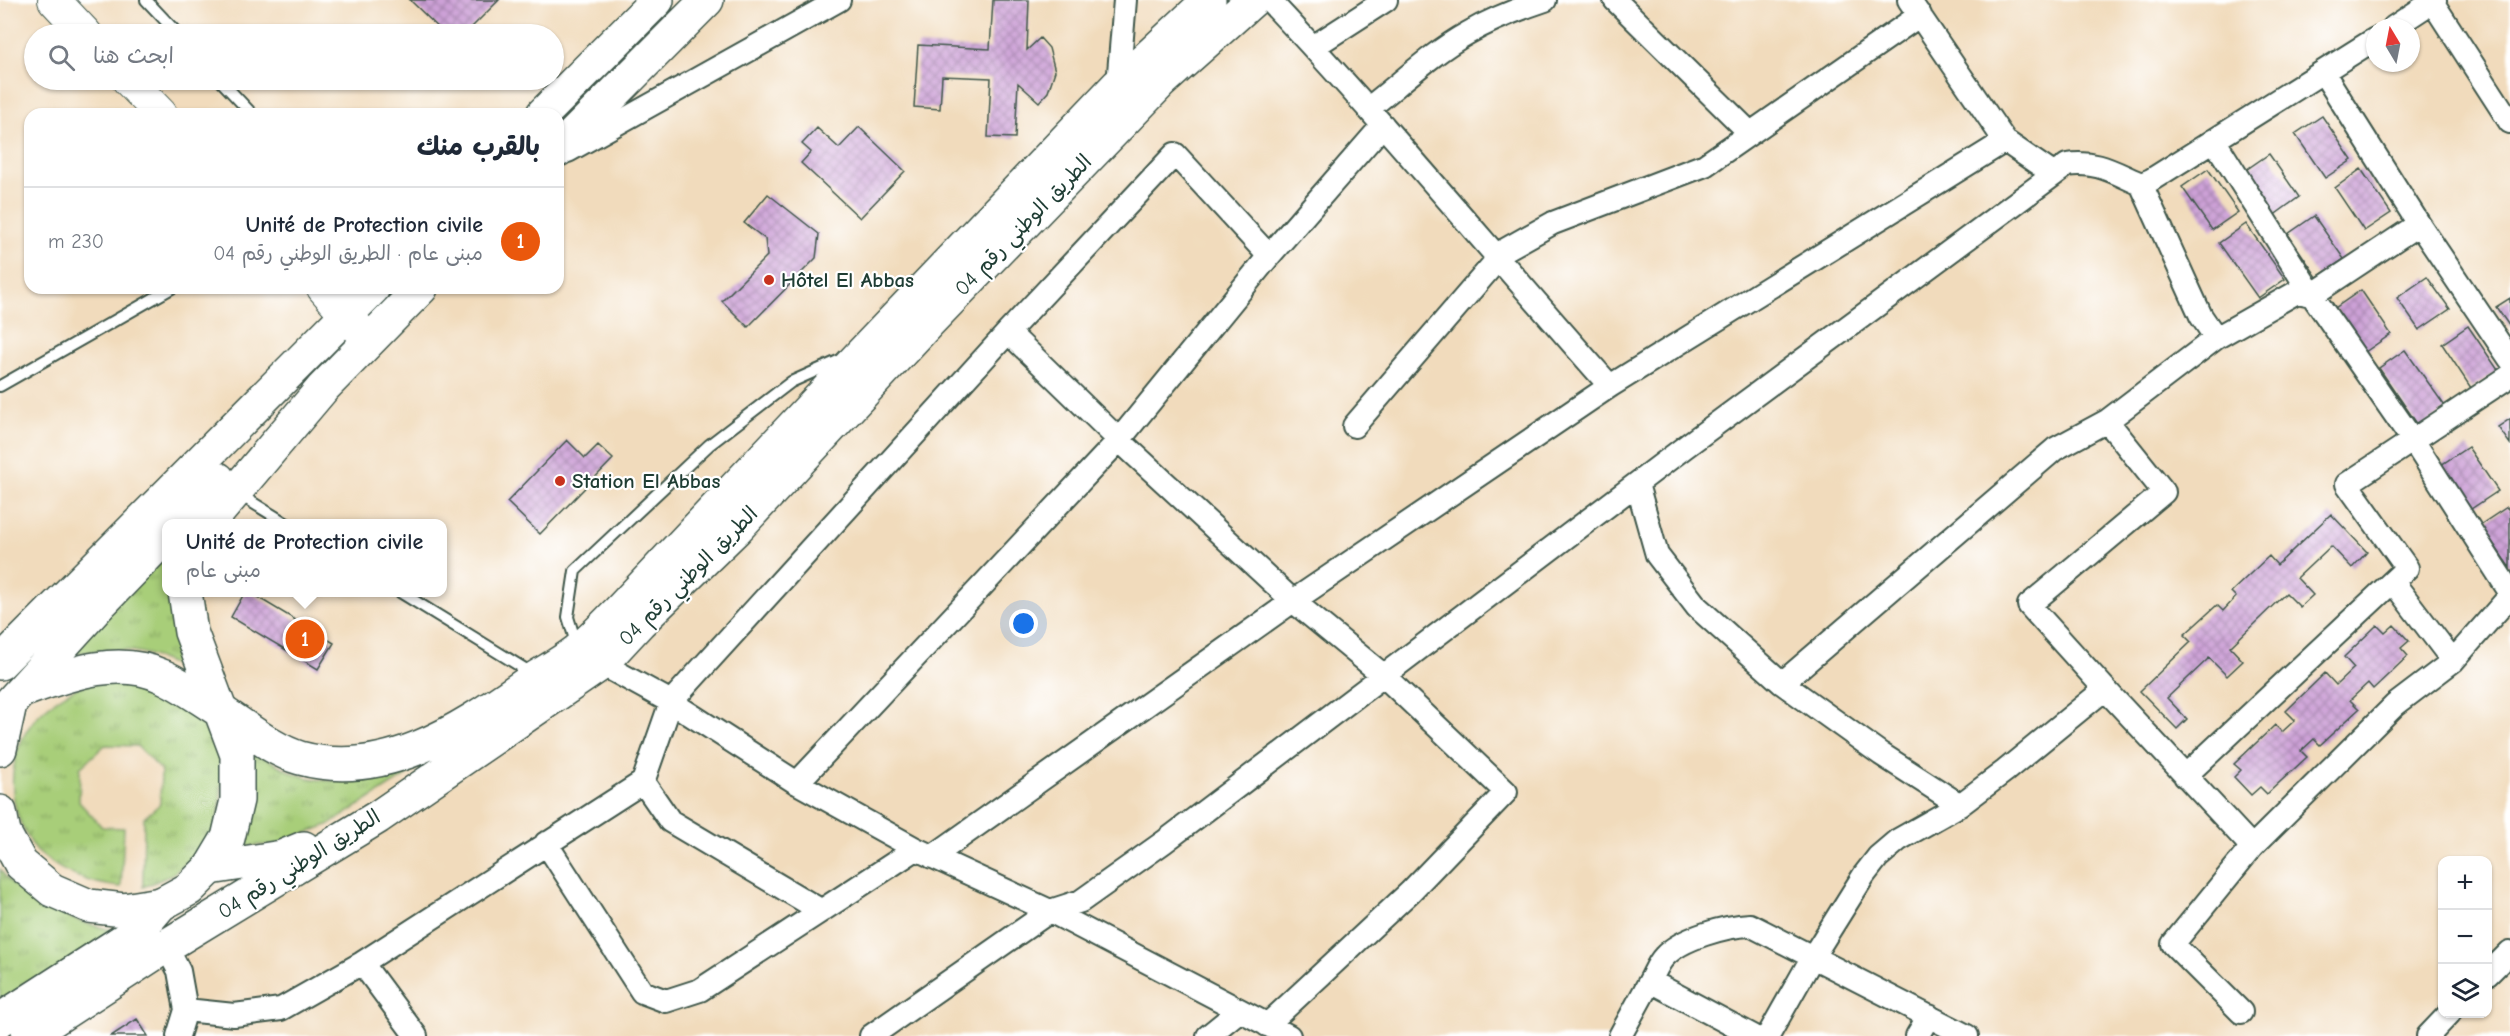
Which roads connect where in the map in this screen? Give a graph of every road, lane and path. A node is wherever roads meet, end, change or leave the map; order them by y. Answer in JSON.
{"nodes":[{"id":1,"x":54,"y":0,"type":"edge"},
{"id":2,"x":146,"y":0,"type":"edge"},
{"id":3,"x":657,"y":0,"type":"edge"},
{"id":4,"x":707,"y":0,"type":"edge"},
{"id":5,"x":839,"y":0,"type":"edge"},
{"id":6,"x":1125,"y":0,"type":"edge"},
{"id":7,"x":1209,"y":0,"type":"edge"},
{"id":8,"x":1252,"y":0,"type":"edge"},
{"id":9,"x":1269,"y":0,"type":"edge"},
{"id":10,"x":1386,"y":0,"type":"edge"},
{"id":11,"x":1545,"y":0,"type":"edge"},
{"id":12,"x":1615,"y":0,"type":"edge"},
{"id":13,"x":2433,"y":1,"type":"edge"},
{"id":14,"x":1915,"y":8,"type":"edge"},
{"id":15,"x":2408,"y":18,"type":"edge"},
{"id":16,"x":77,"y":24,"type":"edge"},
{"id":17,"x":169,"y":24,"type":"edge"},
{"id":18,"x":2366,"y":45,"type":"edge"},
{"id":19,"x":1313,"y":47,"type":"junction"},
{"id":20,"x":2324,"y":72,"type":"junction"},
{"id":21,"x":1118,"y":85,"type":"junction"},
{"id":22,"x":138,"y":90,"type":"edge"},
{"id":23,"x":229,"y":90,"type":"edge"},
{"id":24,"x":155,"y":108,"type":"edge"},
{"id":25,"x":246,"y":108,"type":"edge"},
{"id":26,"x":549,"y":108,"type":"edge"},
{"id":27,"x":1376,"y":117,"type":"junction"},
{"id":28,"x":2510,"y":122,"type":"edge"},
{"id":29,"x":1749,"y":132,"type":"junction"},
{"id":30,"x":2214,"y":140,"type":"junction"},
{"id":31,"x":2005,"y":141,"type":"junction"},
{"id":32,"x":564,"y":144,"type":"edge"},
{"id":33,"x":564,"y":154,"type":"edge"},
{"id":34,"x":2053,"y":174,"type":"junction"},
{"id":35,"x":2141,"y":184,"type":"junction"},
{"id":36,"x":2419,"y":224,"type":"junction"},
{"id":37,"x":1269,"y":256,"type":"junction"},
{"id":38,"x":1495,"y":258,"type":"junction"},
{"id":39,"x":161,"y":294,"type":"edge"},
{"id":40,"x":329,"y":294,"type":"edge"},
{"id":41,"x":367,"y":294,"type":"edge"},
{"id":42,"x":412,"y":294,"type":"edge"},
{"id":43,"x":2312,"y":295,"type":"junction"},
{"id":44,"x":346,"y":313,"type":"junction"},
{"id":45,"x":1008,"y":332,"type":"junction"},
{"id":46,"x":2216,"y":338,"type":"junction"},
{"id":47,"x":368,"y":340,"type":"junction"},
{"id":48,"x":864,"y":351,"type":"junction"},
{"id":49,"x":2510,"y":359,"type":"edge"},
{"id":50,"x":298,"y":361,"type":"junction"},
{"id":51,"x":2510,"y":376,"type":"edge"},
{"id":52,"x":0,"y":386,"type":"edge"},
{"id":53,"x":1610,"y":386,"type":"junction"},
{"id":54,"x":2107,"y":421,"type":"junction"},
{"id":55,"x":1354,"y":426,"type":"dead end"},
{"id":56,"x":1119,"y":440,"type":"junction"},
{"id":57,"x":2414,"y":442,"type":"junction"},
{"id":58,"x":1637,"y":483,"type":"junction"},
{"id":59,"x":235,"y":491,"type":"junction"},
{"id":60,"x":182,"y":519,"type":"edge"},
{"id":61,"x":212,"y":519,"type":"edge"},
{"id":62,"x":279,"y":519,"type":"edge"},
{"id":63,"x":162,"y":540,"type":"edge"},
{"id":64,"x":2393,"y":582,"type":"junction"},
{"id":65,"x":2510,"y":594,"type":"edge"},
{"id":66,"x":186,"y":597,"type":"edge"},
{"id":67,"x":408,"y":597,"type":"edge"},
{"id":68,"x":1293,"y":601,"type":"junction"},
{"id":69,"x":590,"y":657,"type":"junction"},
{"id":70,"x":2453,"y":661,"type":"junction"},
{"id":71,"x":0,"y":663,"type":"edge"},
{"id":72,"x":1383,"y":675,"type":"junction"},
{"id":73,"x":538,"y":676,"type":"junction"},
{"id":74,"x":1782,"y":683,"type":"junction"},
{"id":75,"x":2105,"y":689,"type":"junction"},
{"id":76,"x":670,"y":702,"type":"junction"},
{"id":77,"x":11,"y":703,"type":"edge"},
{"id":78,"x":222,"y":712,"type":"junction"},
{"id":79,"x":0,"y":749,"type":"edge"},
{"id":80,"x":2185,"y":776,"type":"junction"},
{"id":81,"x":643,"y":782,"type":"junction"},
{"id":82,"x":797,"y":783,"type":"junction"},
{"id":83,"x":1960,"y":805,"type":"junction"},
{"id":84,"x":0,"y":812,"type":"edge"},
{"id":85,"x":378,"y":817,"type":"junction"},
{"id":86,"x":546,"y":843,"type":"junction"},
{"id":87,"x":2252,"y":848,"type":"junction"},
{"id":88,"x":924,"y":853,"type":"junction"},
{"id":89,"x":210,"y":868,"type":"junction"},
{"id":90,"x":161,"y":904,"type":"junction"},
{"id":91,"x":820,"y":910,"type":"junction"},
{"id":92,"x":1050,"y":911,"type":"junction"},
{"id":93,"x":166,"y":946,"type":"junction"},
{"id":94,"x":2510,"y":952,"type":"edge"},
{"id":95,"x":1812,"y":958,"type":"junction"},
{"id":96,"x":362,"y":963,"type":"junction"},
{"id":97,"x":2492,"y":969,"type":"edge"},
{"id":98,"x":1650,"y":981,"type":"junction"},
{"id":99,"x":186,"y":1010,"type":"junction"},
{"id":100,"x":1239,"y":1011,"type":"junction"},
{"id":101,"x":2241,"y":1012,"type":"dead end"},
{"id":102,"x":1929,"y":1016,"type":"junction"},
{"id":103,"x":2447,"y":1018,"type":"edge"},
{"id":104,"x":0,"y":1020,"type":"edge"},
{"id":105,"x":1268,"y":1025,"type":"junction"},
{"id":106,"x":2433,"y":1034,"type":"edge"},
{"id":107,"x":28,"y":1036,"type":"edge"},
{"id":108,"x":178,"y":1036,"type":"edge"},
{"id":109,"x":417,"y":1036,"type":"edge"},
{"id":110,"x":871,"y":1036,"type":"edge"},
{"id":111,"x":1208,"y":1036,"type":"edge"},
{"id":112,"x":1289,"y":1036,"type":"edge"},
{"id":113,"x":1620,"y":1036,"type":"edge"},
{"id":114,"x":1753,"y":1036,"type":"edge"},
{"id":115,"x":1768,"y":1036,"type":"edge"},
{"id":116,"x":1917,"y":1036,"type":"edge"},
{"id":117,"x":1967,"y":1036,"type":"edge"}],
"edges":[{"from":1,"to":16,"type":"street"},
{"from":2,"to":17,"type":"lane"},
{"from":3,"to":26,"type":"main road"},
{"from":4,"to":32,"type":"main road"},
{"from":5,"to":33,"type":"street"},
{"from":6,"to":21,"type":"street"},
{"from":7,"to":21,"type":"main road","name":"الطريق الوطني رقم 04"},
{"from":8,"to":69,"type":"main road","name":"الطريق الوطني رقم 04"},
{"from":9,"to":19,"type":"street"},
{"from":10,"to":19,"type":"street"},
{"from":11,"to":27,"type":"street"},
{"from":12,"to":29,"type":"street"},
{"from":13,"to":15,"type":"street"},
{"from":13,"to":28,"type":"street"},
{"from":14,"to":29,"type":"street"},
{"from":14,"to":31,"type":"street"},
{"from":18,"to":20,"type":"street"},
{"from":19,"to":27,"type":"street"},
{"from":20,"to":30,"type":"street"},
{"from":20,"to":36,"type":"street"},
{"from":21,"to":48,"type":"main road","name":"الطريق الوطني رقم 04"},
{"from":22,"to":24,"type":"street"},
{"from":23,"to":25,"type":"lane"},
{"from":27,"to":37,"type":"street"},
{"from":27,"to":38,"type":"street"},
{"from":29,"to":38,"type":"street"},
{"from":30,"to":35,"type":"street"},
{"from":30,"to":43,"type":"street"},
{"from":31,"to":34,"type":"street"},
{"from":31,"to":53,"type":"street"},
{"from":34,"to":35,"type":"street"},
{"from":34,"to":58,"type":"street"},
{"from":35,"to":46,"type":"street"},
{"from":36,"to":43,"type":"street"},
{"from":36,"to":49,"type":"street"},
{"from":37,"to":45,"type":"street"},
{"from":37,"to":56,"type":"street"},
{"from":38,"to":53,"type":"street"},
{"from":38,"to":55,"type":"street"},
{"from":39,"to":52,"type":"lane"},
{"from":40,"to":44,"type":"street"},
{"from":41,"to":44,"type":"main road"},
{"from":42,"to":47,"type":"main road"},
{"from":43,"to":46,"type":"street"},
{"from":43,"to":57,"type":"street"},
{"from":44,"to":47,"type":"street"},
{"from":44,"to":50,"type":"main road"},
{"from":45,"to":56,"type":"street"},
{"from":45,"to":76,"type":"street"},
{"from":46,"to":54,"type":"street"},
{"from":47,"to":59,"type":"main road"},
{"from":48,"to":69,"type":"main road","name":"الطريق الوطني رقم 04"},
{"from":48,"to":69,"type":"lane"},
{"from":50,"to":60,"type":"main road"},
{"from":50,"to":71,"type":"main road"},
{"from":51,"to":57,"type":"street"},
{"from":53,"to":68,"type":"street"},
{"from":54,"to":74,"type":"street"},
{"from":54,"to":75,"type":"street"},
{"from":56,"to":68,"type":"street"},
{"from":56,"to":82,"type":"street"},
{"from":57,"to":64,"type":"street"},
{"from":57,"to":65,"type":"street"},
{"from":58,"to":72,"type":"street"},
{"from":58,"to":74,"type":"street"},
{"from":59,"to":61,"type":"main road"},
{"from":59,"to":62,"type":"lane"},
{"from":63,"to":77,"type":"main road"},
{"from":64,"to":70,"type":"street"},
{"from":64,"to":80,"type":"street"},
{"from":65,"to":70,"type":"street"},
{"from":66,"to":78,"type":"main road"},
{"from":67,"to":73,"type":"lane"},
{"from":68,"to":72,"type":"street"},
{"from":68,"to":88,"type":"street"},
{"from":69,"to":73,"type":"main road","name":"الطريق الوطني رقم 04"},
{"from":69,"to":76,"type":"street"},
{"from":69,"to":85,"type":"main road","name":"الطريق الوطني رقم 04"},
{"from":70,"to":87,"type":"street"},
{"from":72,"to":92,"type":"street"},
{"from":72,"to":105,"type":"street"},
{"from":73,"to":78,"type":"main road","name":"الطريق الوطني رقم 04"},
{"from":74,"to":83,"type":"street"},
{"from":75,"to":80,"type":"street"},
{"from":75,"to":83,"type":"street"},
{"from":76,"to":81,"type":"street"},
{"from":76,"to":82,"type":"street"},
{"from":77,"to":78,"type":"main road","name":"الطريق الوطني رقم 04"},
{"from":77,"to":79,"type":"main road"},
{"from":78,"to":89,"type":"main road"},
{"from":80,"to":87,"type":"street"},
{"from":81,"to":86,"type":"street"},
{"from":81,"to":91,"type":"street"},
{"from":82,"to":88,"type":"street"},
{"from":83,"to":95,"type":"street"},
{"from":84,"to":90,"type":"main road"},
{"from":85,"to":89,"type":"main road"},
{"from":85,"to":93,"type":"main road","name":"الطريق الوطني رقم 04"},
{"from":86,"to":91,"type":"street"},
{"from":86,"to":96,"type":"street"},
{"from":87,"to":101,"type":"street"},
{"from":88,"to":91,"type":"street"},
{"from":88,"to":92,"type":"street"},
{"from":89,"to":90,"type":"main road"},
{"from":90,"to":104,"type":"main road"},
{"from":92,"to":100,"type":"street"},
{"from":92,"to":110,"type":"street"},
{"from":93,"to":99,"type":"street"},
{"from":93,"to":107,"type":"main road","name":"الطريق الوطني رقم 04"},
{"from":94,"to":97,"type":"street"},
{"from":95,"to":98,"type":"street"},
{"from":95,"to":102,"type":"street"},
{"from":95,"to":115,"type":"street"},
{"from":96,"to":99,"type":"street"},
{"from":96,"to":109,"type":"street"},
{"from":98,"to":113,"type":"street"},
{"from":98,"to":114,"type":"street"},
{"from":99,"to":108,"type":"street"},
{"from":100,"to":105,"type":"street"},
{"from":100,"to":111,"type":"street"},
{"from":102,"to":116,"type":"street"},
{"from":102,"to":117,"type":"street"},
{"from":103,"to":106,"type":"street"},
{"from":105,"to":112,"type":"street"}]}
